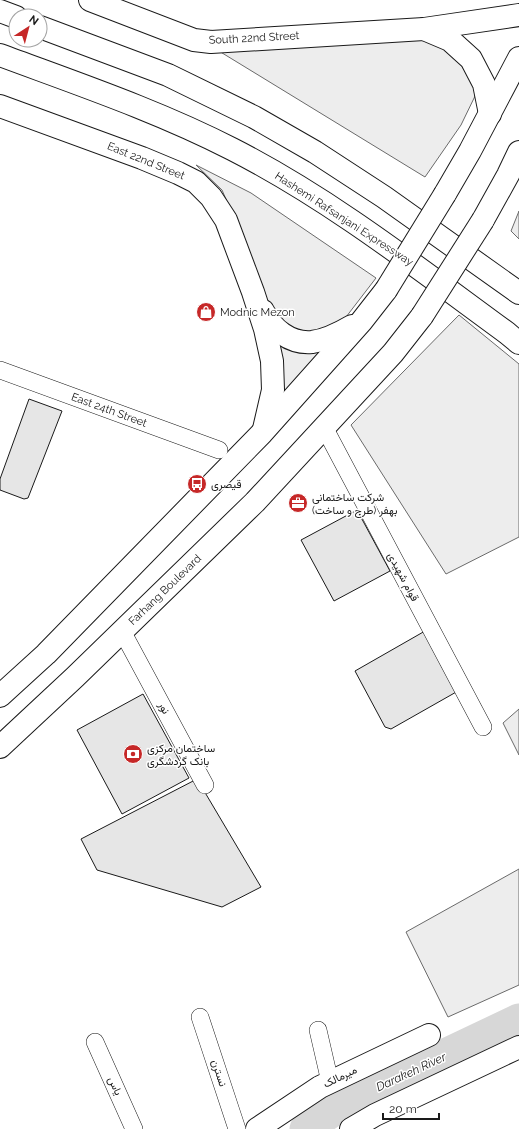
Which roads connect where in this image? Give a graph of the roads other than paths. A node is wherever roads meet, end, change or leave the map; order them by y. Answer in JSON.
{"nodes":[{"id":1,"x":90,"y":0,"type":"edge"},
{"id":2,"x":519,"y":15,"type":"edge"},
{"id":3,"x":424,"y":29,"type":"junction"},
{"id":4,"x":48,"y":30,"type":"edge"},
{"id":5,"x":0,"y":55,"type":"edge"},
{"id":6,"x":514,"y":67,"type":"edge"},
{"id":7,"x":0,"y":106,"type":"edge"},
{"id":8,"x":490,"y":114,"type":"junction"},
{"id":9,"x":519,"y":152,"type":"edge"},
{"id":10,"x":253,"y":292,"type":"junction"},
{"id":11,"x":519,"y":293,"type":"edge"},
{"id":12,"x":361,"y":322,"type":"junction"},
{"id":13,"x":519,"y":343,"type":"edge"},
{"id":14,"x":0,"y":370,"type":"edge"},
{"id":15,"x":324,"y":427,"type":"junction"},
{"id":16,"x":262,"y":433,"type":"junction"},
{"id":17,"x":219,"y":450,"type":"dead end"},
{"id":18,"x":122,"y":631,"type":"junction"},
{"id":19,"x":0,"y":696,"type":"edge"},
{"id":20,"x":483,"y":727,"type":"dead end"},
{"id":21,"x":0,"y":747,"type":"edge"},
{"id":22,"x":205,"y":785,"type":"dead end"},
{"id":23,"x":200,"y":1017,"type":"dead end"},
{"id":24,"x":318,"y":1030,"type":"dead end"},
{"id":25,"x":429,"y":1034,"type":"dead end"},
{"id":26,"x":95,"y":1042,"type":"dead end"},
{"id":27,"x":519,"y":1047,"type":"edge"},
{"id":28,"x":330,"y":1082,"type":"junction"},
{"id":29,"x":134,"y":1129,"type":"edge"},
{"id":30,"x":237,"y":1129,"type":"edge"},
{"id":31,"x":257,"y":1129,"type":"edge"},
{"id":32,"x":351,"y":1129,"type":"edge"}],
"edges":[{"from":1,"to":3,"type":"main road","name":"South 22nd Street"},
{"from":2,"to":3,"type":"main road","name":"South 22nd Street"},
{"from":3,"to":8,"type":"main road"},
{"from":4,"to":11,"type":"main road"},
{"from":5,"to":13,"type":"main road","name":"Hashemi Rafsanjani Expressway"},
{"from":6,"to":8,"type":"main road"},
{"from":7,"to":10,"type":"main road","name":"East 22nd Street"},
{"from":8,"to":12,"type":"main road","bridge":true},
{"from":9,"to":15,"type":"main road","name":"Farhang Boulevard","bridge":true},
{"from":10,"to":12,"type":"main road","name":"East 22nd Street"},
{"from":10,"to":16,"type":"main road","name":"East 22nd Street"},
{"from":12,"to":16,"type":"main road"},
{"from":14,"to":17,"type":"street","name":"East 24th Street"},
{"from":15,"to":18,"type":"main road","name":"Farhang Boulevard"},
{"from":15,"to":20,"type":"street","name":"قوام شهیدی"},
{"from":16,"to":19,"type":"main road"},
{"from":18,"to":21,"type":"main road","name":"Farhang Boulevard"},
{"from":18,"to":22,"type":"street","name":"نور"},
{"from":23,"to":30,"type":"street","name":"نسترن"},
{"from":24,"to":28,"type":"street"},
{"from":25,"to":28,"type":"main road","name":"میرمالک"},
{"from":26,"to":29,"type":"street","name":"یاس"},
{"from":27,"to":32,"type":"main road"},
{"from":28,"to":31,"type":"main road","name":"میرمالک"}]}
